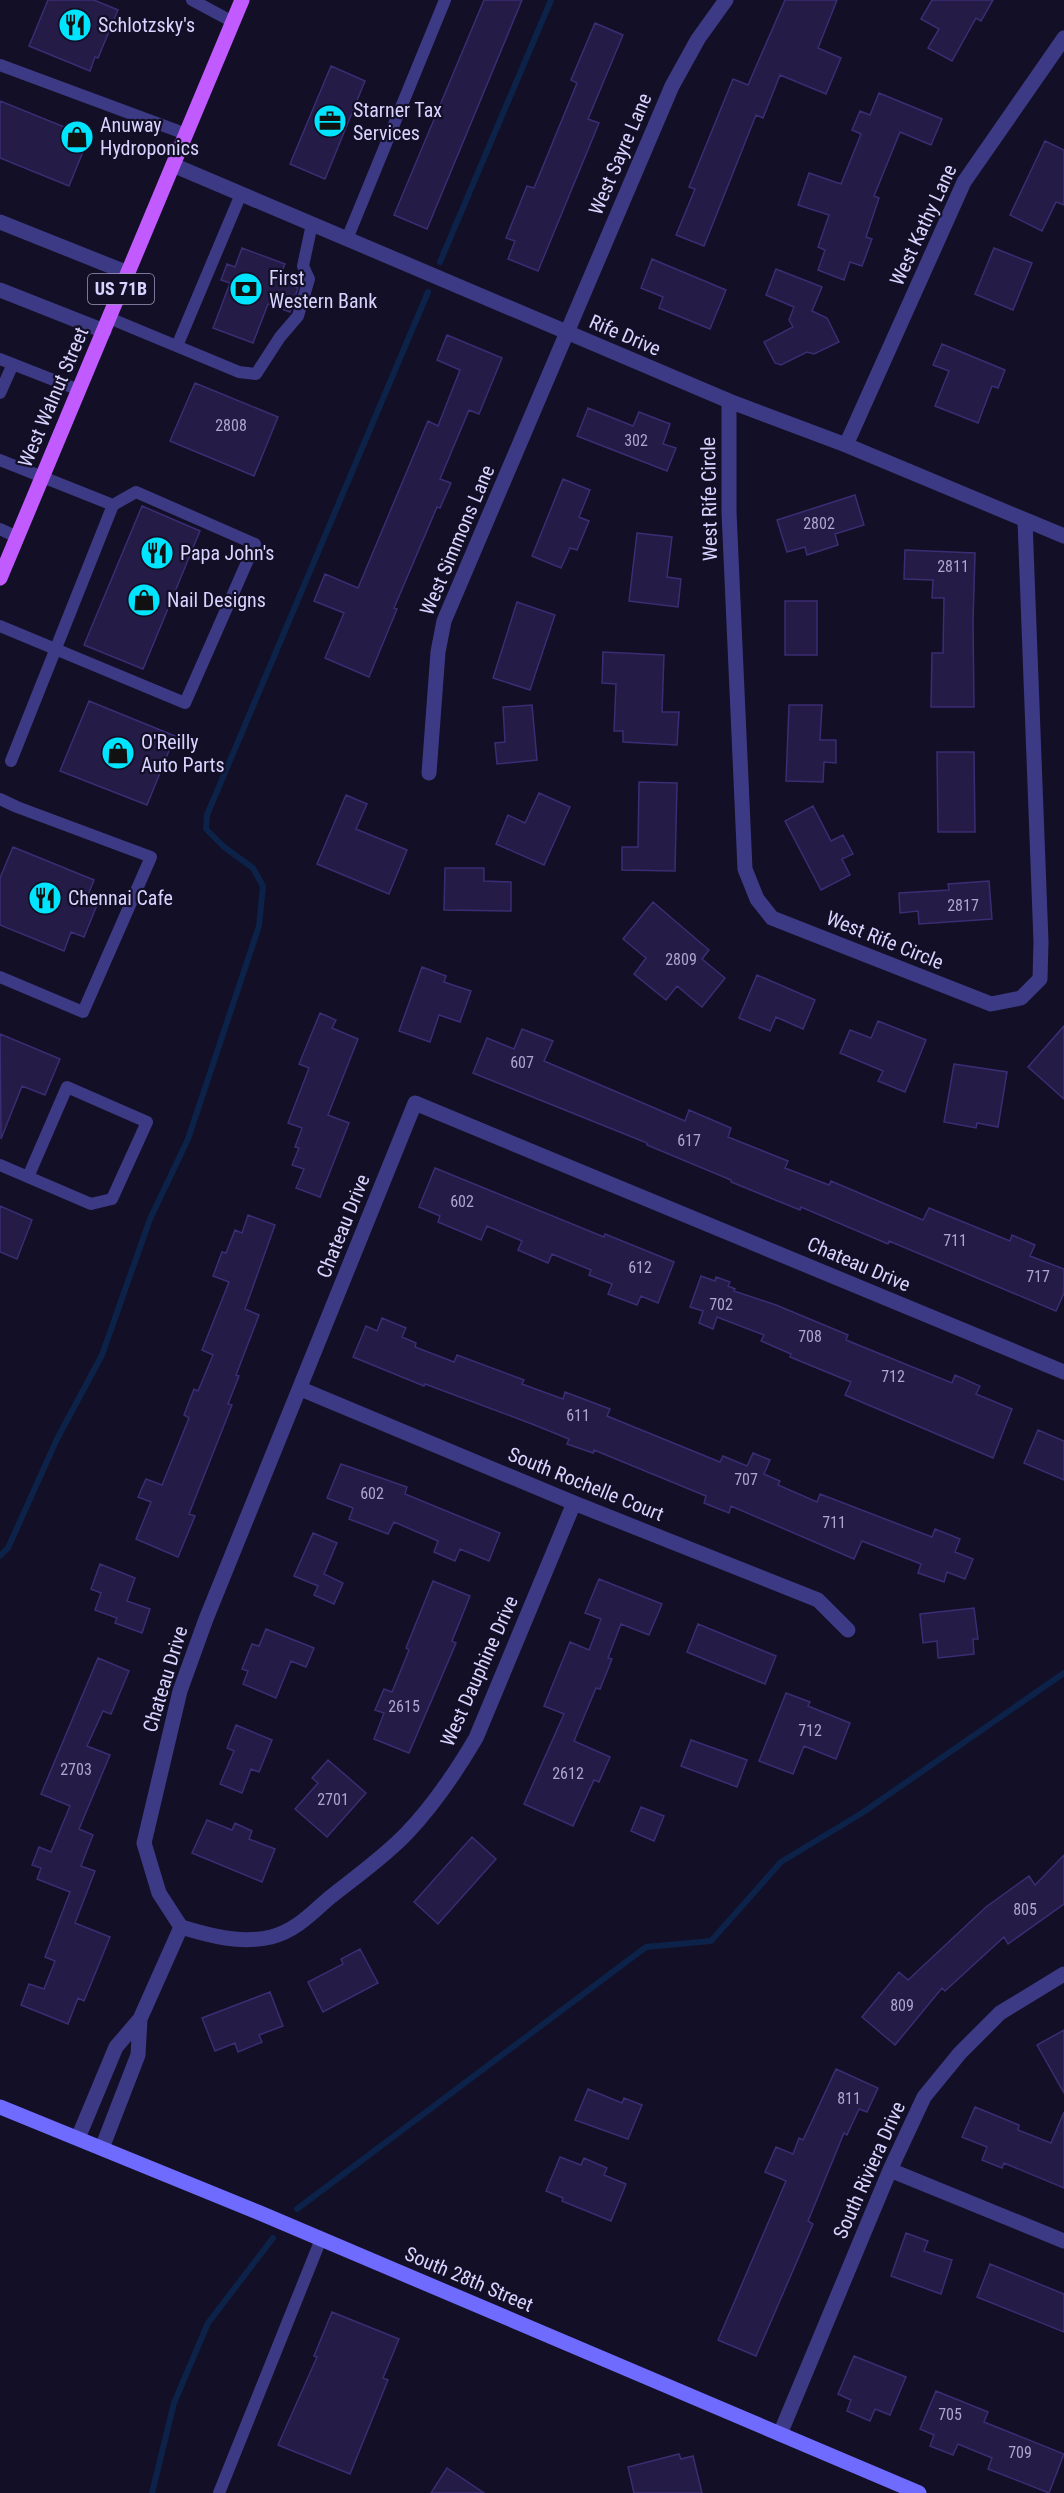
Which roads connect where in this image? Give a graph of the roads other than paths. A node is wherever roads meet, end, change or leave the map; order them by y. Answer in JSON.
{"nodes":[{"id":1,"x":192,"y":0,"type":"edge"},
{"id":2,"x":242,"y":0,"type":"edge"},
{"id":3,"x":446,"y":0,"type":"edge"},
{"id":4,"x":726,"y":0,"type":"edge"},
{"id":5,"x":233,"y":22,"type":"junction"},
{"id":6,"x":1064,"y":38,"type":"edge"},
{"id":7,"x":0,"y":66,"type":"edge"},
{"id":8,"x":186,"y":134,"type":"junction"},
{"id":9,"x":173,"y":165,"type":"junction"},
{"id":10,"x":241,"y":194,"type":"junction"},
{"id":11,"x":0,"y":222,"type":"edge"},
{"id":12,"x":312,"y":224,"type":"junction"},
{"id":13,"x":347,"y":239,"type":"junction"},
{"id":14,"x":128,"y":273,"type":"junction"},
{"id":15,"x":0,"y":290,"type":"edge"},
{"id":16,"x":106,"y":324,"type":"junction"},
{"id":17,"x":568,"y":333,"type":"junction"},
{"id":18,"x":177,"y":346,"type":"junction"},
{"id":19,"x":0,"y":359,"type":"edge"},
{"id":20,"x":12,"y":364,"type":"junction"},
{"id":21,"x":79,"y":390,"type":"junction"},
{"id":22,"x":0,"y":393,"type":"edge"},
{"id":23,"x":729,"y":401,"type":"junction"},
{"id":24,"x":846,"y":446,"type":"junction"},
{"id":25,"x":0,"y":460,"type":"edge"},
{"id":26,"x":42,"y":477,"type":"junction"},
{"id":27,"x":112,"y":505,"type":"junction"},
{"id":28,"x":1024,"y":521,"type":"junction"},
{"id":29,"x":0,"y":529,"type":"edge"},
{"id":30,"x":1064,"y":536,"type":"edge"},
{"id":31,"x":17,"y":537,"type":"junction"},
{"id":32,"x":0,"y":578,"type":"edge"},
{"id":33,"x":0,"y":626,"type":"edge"},
{"id":34,"x":55,"y":647,"type":"junction"},
{"id":35,"x":11,"y":761,"type":"dead end"},
{"id":36,"x":429,"y":773,"type":"dead end"},
{"id":37,"x":0,"y":798,"type":"edge"},
{"id":38,"x":0,"y":977,"type":"edge"},
{"id":39,"x":0,"y":1165,"type":"edge"},
{"id":40,"x":28,"y":1177,"type":"junction"},
{"id":41,"x":1064,"y":1372,"type":"edge"},
{"id":42,"x":301,"y":1389,"type":"junction"},
{"id":43,"x":574,"y":1503,"type":"junction"},
{"id":44,"x":848,"y":1630,"type":"dead end"},
{"id":45,"x":181,"y":1927,"type":"junction"},
{"id":46,"x":1064,"y":1974,"type":"edge"},
{"id":47,"x":140,"y":2019,"type":"junction"},
{"id":48,"x":0,"y":2107,"type":"edge"},
{"id":49,"x":78,"y":2138,"type":"junction"},
{"id":50,"x":102,"y":2148,"type":"junction"},
{"id":51,"x":890,"y":2170,"type":"junction"},
{"id":52,"x":321,"y":2239,"type":"junction"},
{"id":53,"x":1064,"y":2241,"type":"edge"},
{"id":54,"x":780,"y":2434,"type":"junction"},
{"id":55,"x":219,"y":2493,"type":"edge"},
{"id":56,"x":919,"y":2493,"type":"edge"}],
"edges":[{"from":1,"to":5,"type":"lane"},
{"from":2,"to":5,"type":"main road","name":"West Walnut Street","number":"US 71B"},
{"from":3,"to":13,"type":"lane"},
{"from":4,"to":17,"type":"street","name":"West Sayre Lane"},
{"from":5,"to":8,"type":"main road","name":"West Walnut Street","number":"US 71B"},
{"from":6,"to":24,"type":"street","name":"West Kathy Lane"},
{"from":7,"to":8,"type":"lane"},
{"from":8,"to":9,"type":"main road","name":"West Walnut Street","number":"US 71B"},
{"from":9,"to":10,"type":"street","name":"Rife Drive"},
{"from":9,"to":14,"type":"main road","name":"West Walnut Street","number":"US 71B"},
{"from":10,"to":12,"type":"street","name":"Rife Drive"},
{"from":10,"to":18,"type":"lane"},
{"from":11,"to":14,"type":"street"},
{"from":12,"to":13,"type":"street","name":"Rife Drive"},
{"from":12,"to":18,"type":"lane"},
{"from":13,"to":17,"type":"street","name":"Rife Drive"},
{"from":14,"to":16,"type":"main road","name":"West Walnut Street","number":"US 71B"},
{"from":15,"to":16,"type":"street"},
{"from":16,"to":18,"type":"lane"},
{"from":16,"to":21,"type":"main road","name":"West Walnut Street","number":"US 71B"},
{"from":17,"to":23,"type":"street","name":"Rife Drive"},
{"from":17,"to":36,"type":"street","name":"West Simmons Lane"},
{"from":19,"to":20,"type":"lane"},
{"from":20,"to":21,"type":"lane"},
{"from":20,"to":22,"type":"lane"},
{"from":21,"to":26,"type":"main road","name":"West Walnut Street","number":"US 71B"},
{"from":23,"to":24,"type":"street","name":"Rife Drive"},
{"from":23,"to":28,"type":"street","name":"West Rife Circle"},
{"from":24,"to":28,"type":"street","name":"Rife Drive"},
{"from":25,"to":26,"type":"lane"},
{"from":26,"to":27,"type":"lane"},
{"from":26,"to":31,"type":"main road","name":"West Walnut Street","number":"US 71B"},
{"from":27,"to":34,"type":"lane"},
{"from":27,"to":34,"type":"lane"},
{"from":28,"to":30,"type":"street","name":"Rife Drive"},
{"from":29,"to":31,"type":"lane"},
{"from":31,"to":32,"type":"main road","name":"West Walnut Street","number":"US 71B"},
{"from":33,"to":34,"type":"lane"},
{"from":34,"to":35,"type":"lane"},
{"from":37,"to":38,"type":"lane"},
{"from":39,"to":40,"type":"lane"},
{"from":40,"to":40,"type":"lane"},
{"from":41,"to":42,"type":"street","name":"Chateau Drive"},
{"from":42,"to":43,"type":"street","name":"South Rochelle Court"},
{"from":42,"to":45,"type":"street","name":"Chateau Drive"},
{"from":43,"to":44,"type":"street","name":"South Rochelle Court"},
{"from":43,"to":45,"type":"street","name":"West Dauphine Drive"},
{"from":45,"to":47,"type":"street"},
{"from":46,"to":51,"type":"street","name":"South Riviera Drive"},
{"from":47,"to":49,"type":"street"},
{"from":47,"to":50,"type":"street"},
{"from":48,"to":49,"type":"street","name":"South 28th Street"},
{"from":49,"to":50,"type":"street","name":"South 28th Street"},
{"from":50,"to":52,"type":"street","name":"South 28th Street"},
{"from":51,"to":53,"type":"street"},
{"from":51,"to":54,"type":"street","name":"South Riviera Drive"},
{"from":52,"to":54,"type":"street","name":"South 28th Street"},
{"from":52,"to":55,"type":"lane"},
{"from":54,"to":56,"type":"street","name":"South 28th Street"}]}
